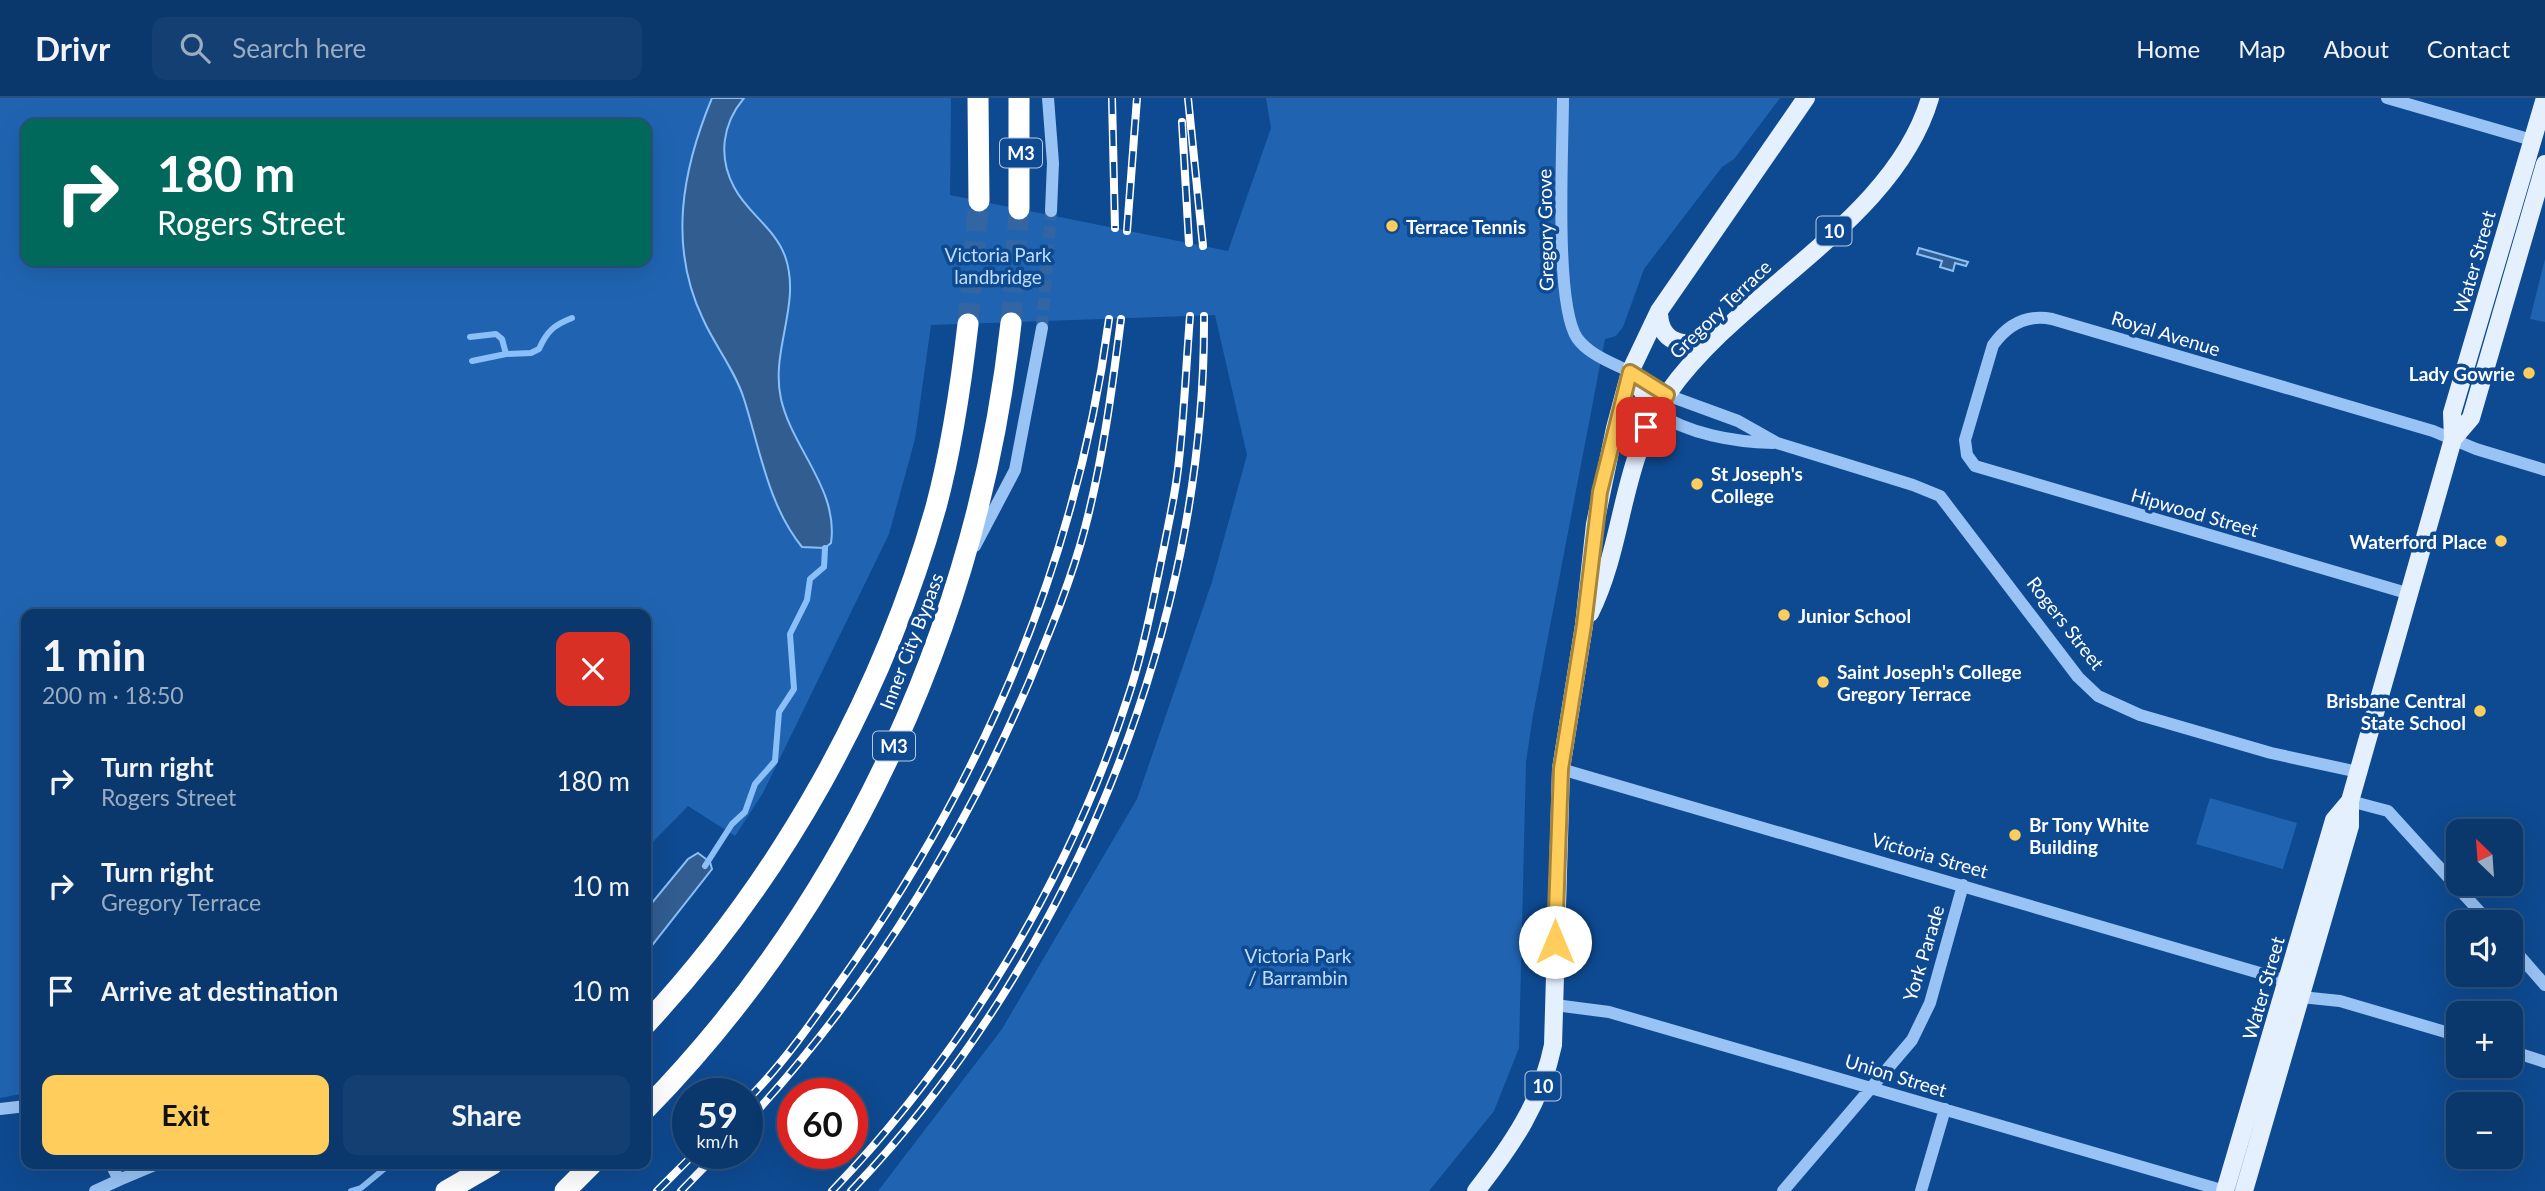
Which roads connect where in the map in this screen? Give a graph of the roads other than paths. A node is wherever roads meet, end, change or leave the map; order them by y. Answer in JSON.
{"nodes":[{"id":1,"x":978,"y":98,"type":"edge"},
{"id":2,"x":1019,"y":98,"type":"edge"},
{"id":3,"x":1048,"y":98,"type":"edge"},
{"id":4,"x":1563,"y":98,"type":"edge"},
{"id":5,"x":1806,"y":98,"type":"edge"},
{"id":6,"x":1930,"y":98,"type":"edge"},
{"id":7,"x":2387,"y":98,"type":"edge"},
{"id":8,"x":2545,"y":98,"type":"edge"},
{"id":9,"x":2532,"y":140,"type":"junction"},
{"id":10,"x":2545,"y":164,"type":"edge"},
{"id":11,"x":979,"y":201,"type":"tunnel mouth"},
{"id":12,"x":1019,"y":209,"type":"tunnel mouth"},
{"id":13,"x":1051,"y":211,"type":"tunnel mouth"},
{"id":14,"x":1659,"y":311,"type":"junction"},
{"id":15,"x":1011,"y":323,"type":"tunnel mouth"},
{"id":16,"x":968,"y":324,"type":"tunnel mouth"},
{"id":17,"x":1042,"y":328,"type":"tunnel mouth"},
{"id":18,"x":1710,"y":343,"type":"junction"},
{"id":19,"x":1630,"y":372,"type":"junction"},
{"id":20,"x":1667,"y":395,"type":"junction"},
{"id":21,"x":1656,"y":412,"type":"junction"},
{"id":22,"x":2453,"y":439,"type":"junction"},
{"id":23,"x":1777,"y":443,"type":"junction"},
{"id":24,"x":1971,"y":462,"type":"joint"},
{"id":25,"x":2545,"y":470,"type":"edge"},
{"id":26,"x":960,"y":575,"type":"junction"},
{"id":27,"x":2410,"y":594,"type":"junction"},
{"id":28,"x":1584,"y":625,"type":"junction"},
{"id":29,"x":1561,"y":769,"type":"junction"},
{"id":30,"x":2358,"y":772,"type":"junction"},
{"id":31,"x":2350,"y":801,"type":"junction"},
{"id":32,"x":1963,"y":885,"type":"junction"},
{"id":33,"x":2478,"y":910,"type":"edge"},
{"id":34,"x":2523,"y":960,"type":"edge"},
{"id":35,"x":2287,"y":981,"type":"junction"},
{"id":36,"x":2545,"y":985,"type":"edge"},
{"id":37,"x":2301,"y":997,"type":"junction"},
{"id":38,"x":1555,"y":1004,"type":"junction"},
{"id":39,"x":651,"y":1018,"type":"edge"},
{"id":40,"x":2446,"y":1032,"type":"edge"},
{"id":41,"x":2523,"y":1055,"type":"edge"},
{"id":42,"x":2545,"y":1062,"type":"edge"},
{"id":43,"x":1873,"y":1088,"type":"junction"},
{"id":44,"x":651,"y":1103,"type":"edge"},
{"id":45,"x":21,"y":1107,"type":"edge"},
{"id":46,"x":0,"y":1109,"type":"edge"},
{"id":47,"x":1945,"y":1110,"type":"junction"},
{"id":48,"x":114,"y":1169,"type":"edge"},
{"id":49,"x":146,"y":1169,"type":"edge"},
{"id":50,"x":484,"y":1169,"type":"edge"},
{"id":51,"x":494,"y":1169,"type":"edge"},
{"id":52,"x":587,"y":1169,"type":"edge"},
{"id":53,"x":119,"y":1180,"type":"junction"},
{"id":54,"x":571,"y":1185,"type":"edge"},
{"id":55,"x":95,"y":1191,"type":"edge"},
{"id":56,"x":446,"y":1191,"type":"edge"},
{"id":57,"x":473,"y":1191,"type":"edge"},
{"id":58,"x":557,"y":1191,"type":"edge"},
{"id":59,"x":1475,"y":1191,"type":"edge"},
{"id":60,"x":1783,"y":1191,"type":"edge"},
{"id":61,"x":1921,"y":1191,"type":"edge"},
{"id":62,"x":2225,"y":1191,"type":"edge"},
{"id":63,"x":2244,"y":1191,"type":"edge"}],
"edges":[{"from":1,"to":11,"type":"highway","number":"M3"},
{"from":2,"to":12,"type":"highway","number":"M3"},
{"from":3,"to":13,"type":"street"},
{"from":4,"to":19,"type":"street","name":"Gregory Grove"},
{"from":5,"to":14,"type":"main road","name":"Gregory Terrace","number":"10"},
{"from":6,"to":18,"type":"main road","name":"Gregory Terrace","number":"10"},
{"from":7,"to":9,"type":"street"},
{"from":8,"to":9,"type":"main road","name":"Water Street"},
{"from":9,"to":22,"type":"main road","name":"Water Street"},
{"from":10,"to":22,"type":"main road","name":"Water Street"},
{"from":14,"to":18,"type":"main road"},
{"from":14,"to":19,"type":"main road","name":"Gregory Terrace","number":"10"},
{"from":15,"to":26,"type":"highway","name":"Inner City Bypass","number":"M3"},
{"from":16,"to":39,"type":"highway","name":"Inner City Bypass","number":"M3"},
{"from":17,"to":26,"type":"street"},
{"from":18,"to":20,"type":"main road","name":"Gregory Terrace","number":"10"},
{"from":19,"to":20,"type":"main road","name":"Rogers Street"},
{"from":19,"to":21,"type":"main road"},
{"from":19,"to":28,"type":"main road","name":"Gregory Terrace","number":"10"},
{"from":20,"to":21,"type":"main road","name":"Gregory Terrace","number":"10"},
{"from":20,"to":23,"type":"street","name":"Rogers Street"},
{"from":21,"to":23,"type":"street","name":"Rogers Street"},
{"from":21,"to":28,"type":"main road","name":"Gregory Terrace","number":"10"},
{"from":22,"to":24,"type":"street","name":"Royal Avenue"},
{"from":22,"to":25,"type":"street","name":"Royal Avenue"},
{"from":22,"to":27,"type":"main road","name":"Water Street"},
{"from":23,"to":30,"type":"street","name":"Rogers Street"},
{"from":24,"to":27,"type":"street","name":"Hipwood Street"},
{"from":26,"to":44,"type":"highway","name":"Inner City Bypass","number":"M3"},
{"from":27,"to":30,"type":"main road","name":"Water Street"},
{"from":28,"to":29,"type":"main road","name":"Gregory Terrace","number":"10"},
{"from":29,"to":32,"type":"street","name":"Victoria Street"},
{"from":29,"to":38,"type":"main road","name":"Gregory Terrace","number":"10"},
{"from":30,"to":31,"type":"main road","name":"Water Street"},
{"from":31,"to":33,"type":"street"},
{"from":31,"to":35,"type":"main road","name":"Water Street"},
{"from":31,"to":37,"type":"main road","name":"Water Street"},
{"from":32,"to":35,"type":"street","name":"Victoria Street"},
{"from":32,"to":43,"type":"street","name":"York Parade"},
{"from":34,"to":36,"type":"street"},
{"from":35,"to":62,"type":"main road","name":"Water Street"},
{"from":37,"to":40,"type":"street"},
{"from":37,"to":63,"type":"main road","name":"Water Street"},
{"from":38,"to":43,"type":"street","name":"Union Street"},
{"from":38,"to":59,"type":"main road","name":"Gregory Terrace","number":"10"},
{"from":41,"to":42,"type":"street"},
{"from":43,"to":47,"type":"street","name":"Union Street"},
{"from":43,"to":60,"type":"street","name":"York Parade"},
{"from":45,"to":46,"type":"street"},
{"from":47,"to":61,"type":"street"},
{"from":47,"to":62,"type":"street","name":"Union Street"},
{"from":48,"to":53,"type":"street"},
{"from":49,"to":53,"type":"street"},
{"from":50,"to":56,"type":"highway"},
{"from":51,"to":57,"type":"highway"},
{"from":52,"to":54,"type":"highway"},
{"from":53,"to":55,"type":"street"},
{"from":54,"to":58,"type":"highway"}]}
